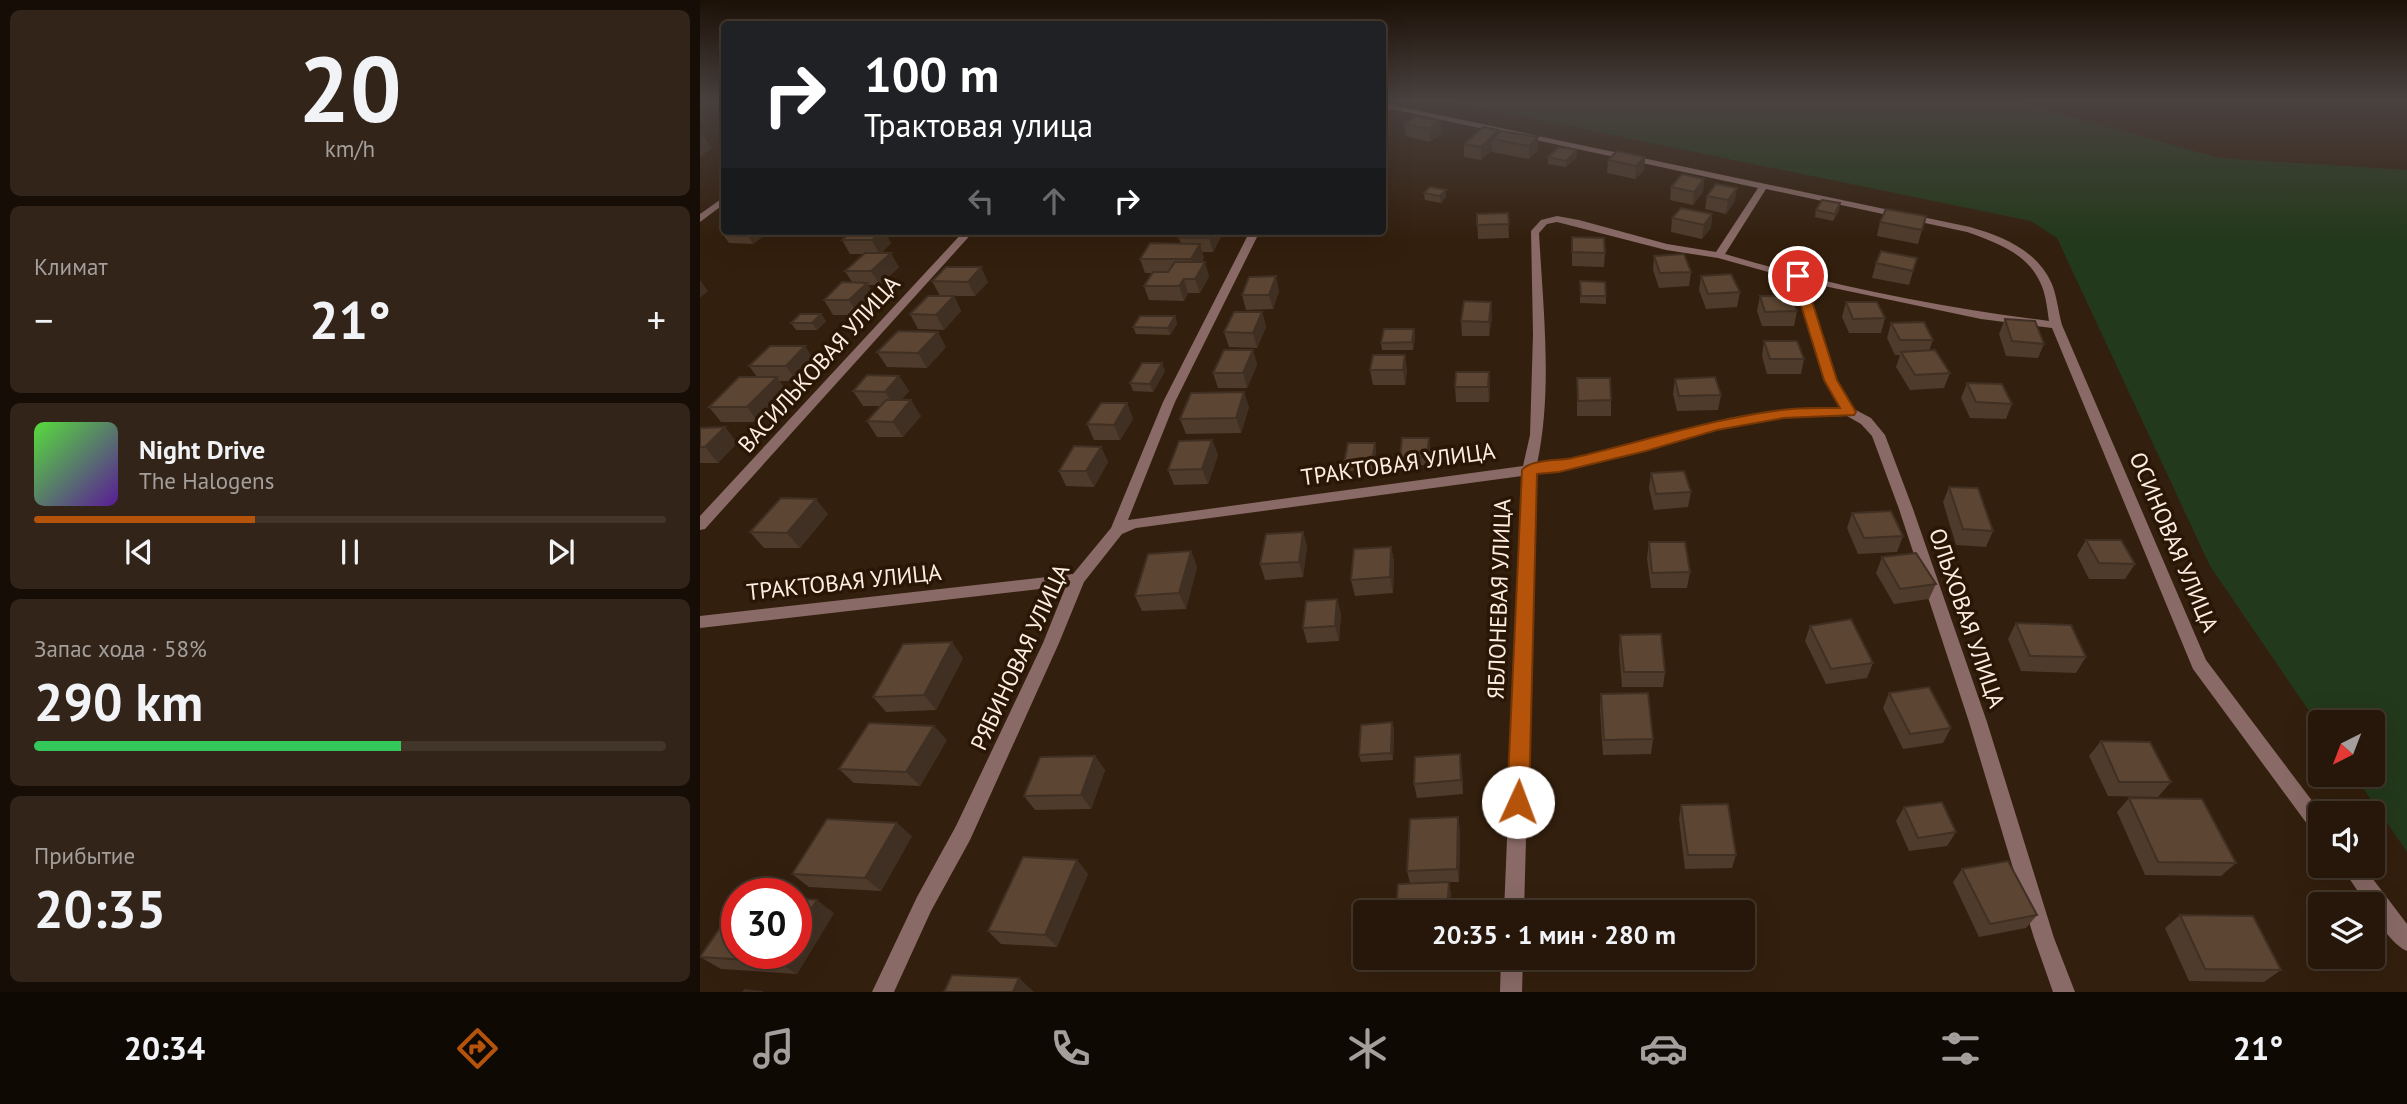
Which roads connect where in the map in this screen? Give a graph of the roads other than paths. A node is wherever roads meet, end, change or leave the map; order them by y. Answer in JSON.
{"nodes":[{"id":1,"x":1579,"y":147,"type":"edge"},
{"id":2,"x":1763,"y":187,"type":"junction"},
{"id":3,"x":721,"y":202,"type":"edge"},
{"id":4,"x":700,"y":219,"type":"edge"},
{"id":5,"x":965,"y":235,"type":"edge"},
{"id":6,"x":1253,"y":235,"type":"edge"},
{"id":7,"x":1719,"y":256,"type":"junction"},
{"id":8,"x":1798,"y":276,"type":"junction"},
{"id":9,"x":2056,"y":325,"type":"junction"},
{"id":10,"x":1849,"y":412,"type":"junction"},
{"id":11,"x":1529,"y":470,"type":"junction"},
{"id":12,"x":700,"y":526,"type":"edge"},
{"id":13,"x":1117,"y":530,"type":"junction"},
{"id":14,"x":1077,"y":579,"type":"junction"},
{"id":15,"x":700,"y":622,"type":"edge"},
{"id":16,"x":2308,"y":810,"type":"edge"},
{"id":17,"x":2360,"y":878,"type":"edge"},
{"id":18,"x":1514,"y":900,"type":"edge"},
{"id":19,"x":2407,"y":941,"type":"edge"},
{"id":20,"x":1512,"y":970,"type":"edge"},
{"id":21,"x":883,"y":992,"type":"edge"},
{"id":22,"x":1511,"y":992,"type":"edge"},
{"id":23,"x":2064,"y":992,"type":"edge"}],
"edges":[{"from":1,"to":2,"type":"street"},
{"from":2,"to":7,"type":"street"},
{"from":2,"to":9,"type":"street","name":"ОСИНОВАЯ УЛИЦА"},
{"from":3,"to":4,"type":"street"},
{"from":5,"to":12,"type":"street","name":"ВАСИЛЬКОВАЯ УЛИЦА"},
{"from":6,"to":13,"type":"street","name":"РЯБИНОВАЯ УЛИЦА"},
{"from":7,"to":8,"type":"street"},
{"from":7,"to":11,"type":"street","name":"ЯБЛОНЕВАЯ УЛИЦА"},
{"from":8,"to":9,"type":"street"},
{"from":8,"to":10,"type":"street","name":"ОЛЬХОВАЯ УЛИЦА"},
{"from":9,"to":16,"type":"street","name":"ОСИНОВАЯ УЛИЦА"},
{"from":10,"to":11,"type":"street","name":"ТРАКТОВАЯ УЛИЦА"},
{"from":10,"to":23,"type":"street","name":"ОЛЬХОВАЯ УЛИЦА"},
{"from":11,"to":13,"type":"street","name":"ТРАКТОВАЯ УЛИЦА"},
{"from":11,"to":18,"type":"street","name":"ЯБЛОНЕВАЯ УЛИЦА"},
{"from":13,"to":14,"type":"street","name":"РЯБИНОВАЯ УЛИЦА"},
{"from":14,"to":15,"type":"street","name":"ТРАКТОВАЯ УЛИЦА"},
{"from":14,"to":21,"type":"street","name":"РЯБИНОВАЯ УЛИЦА"},
{"from":17,"to":19,"type":"street"},
{"from":20,"to":22,"type":"street"}]}
